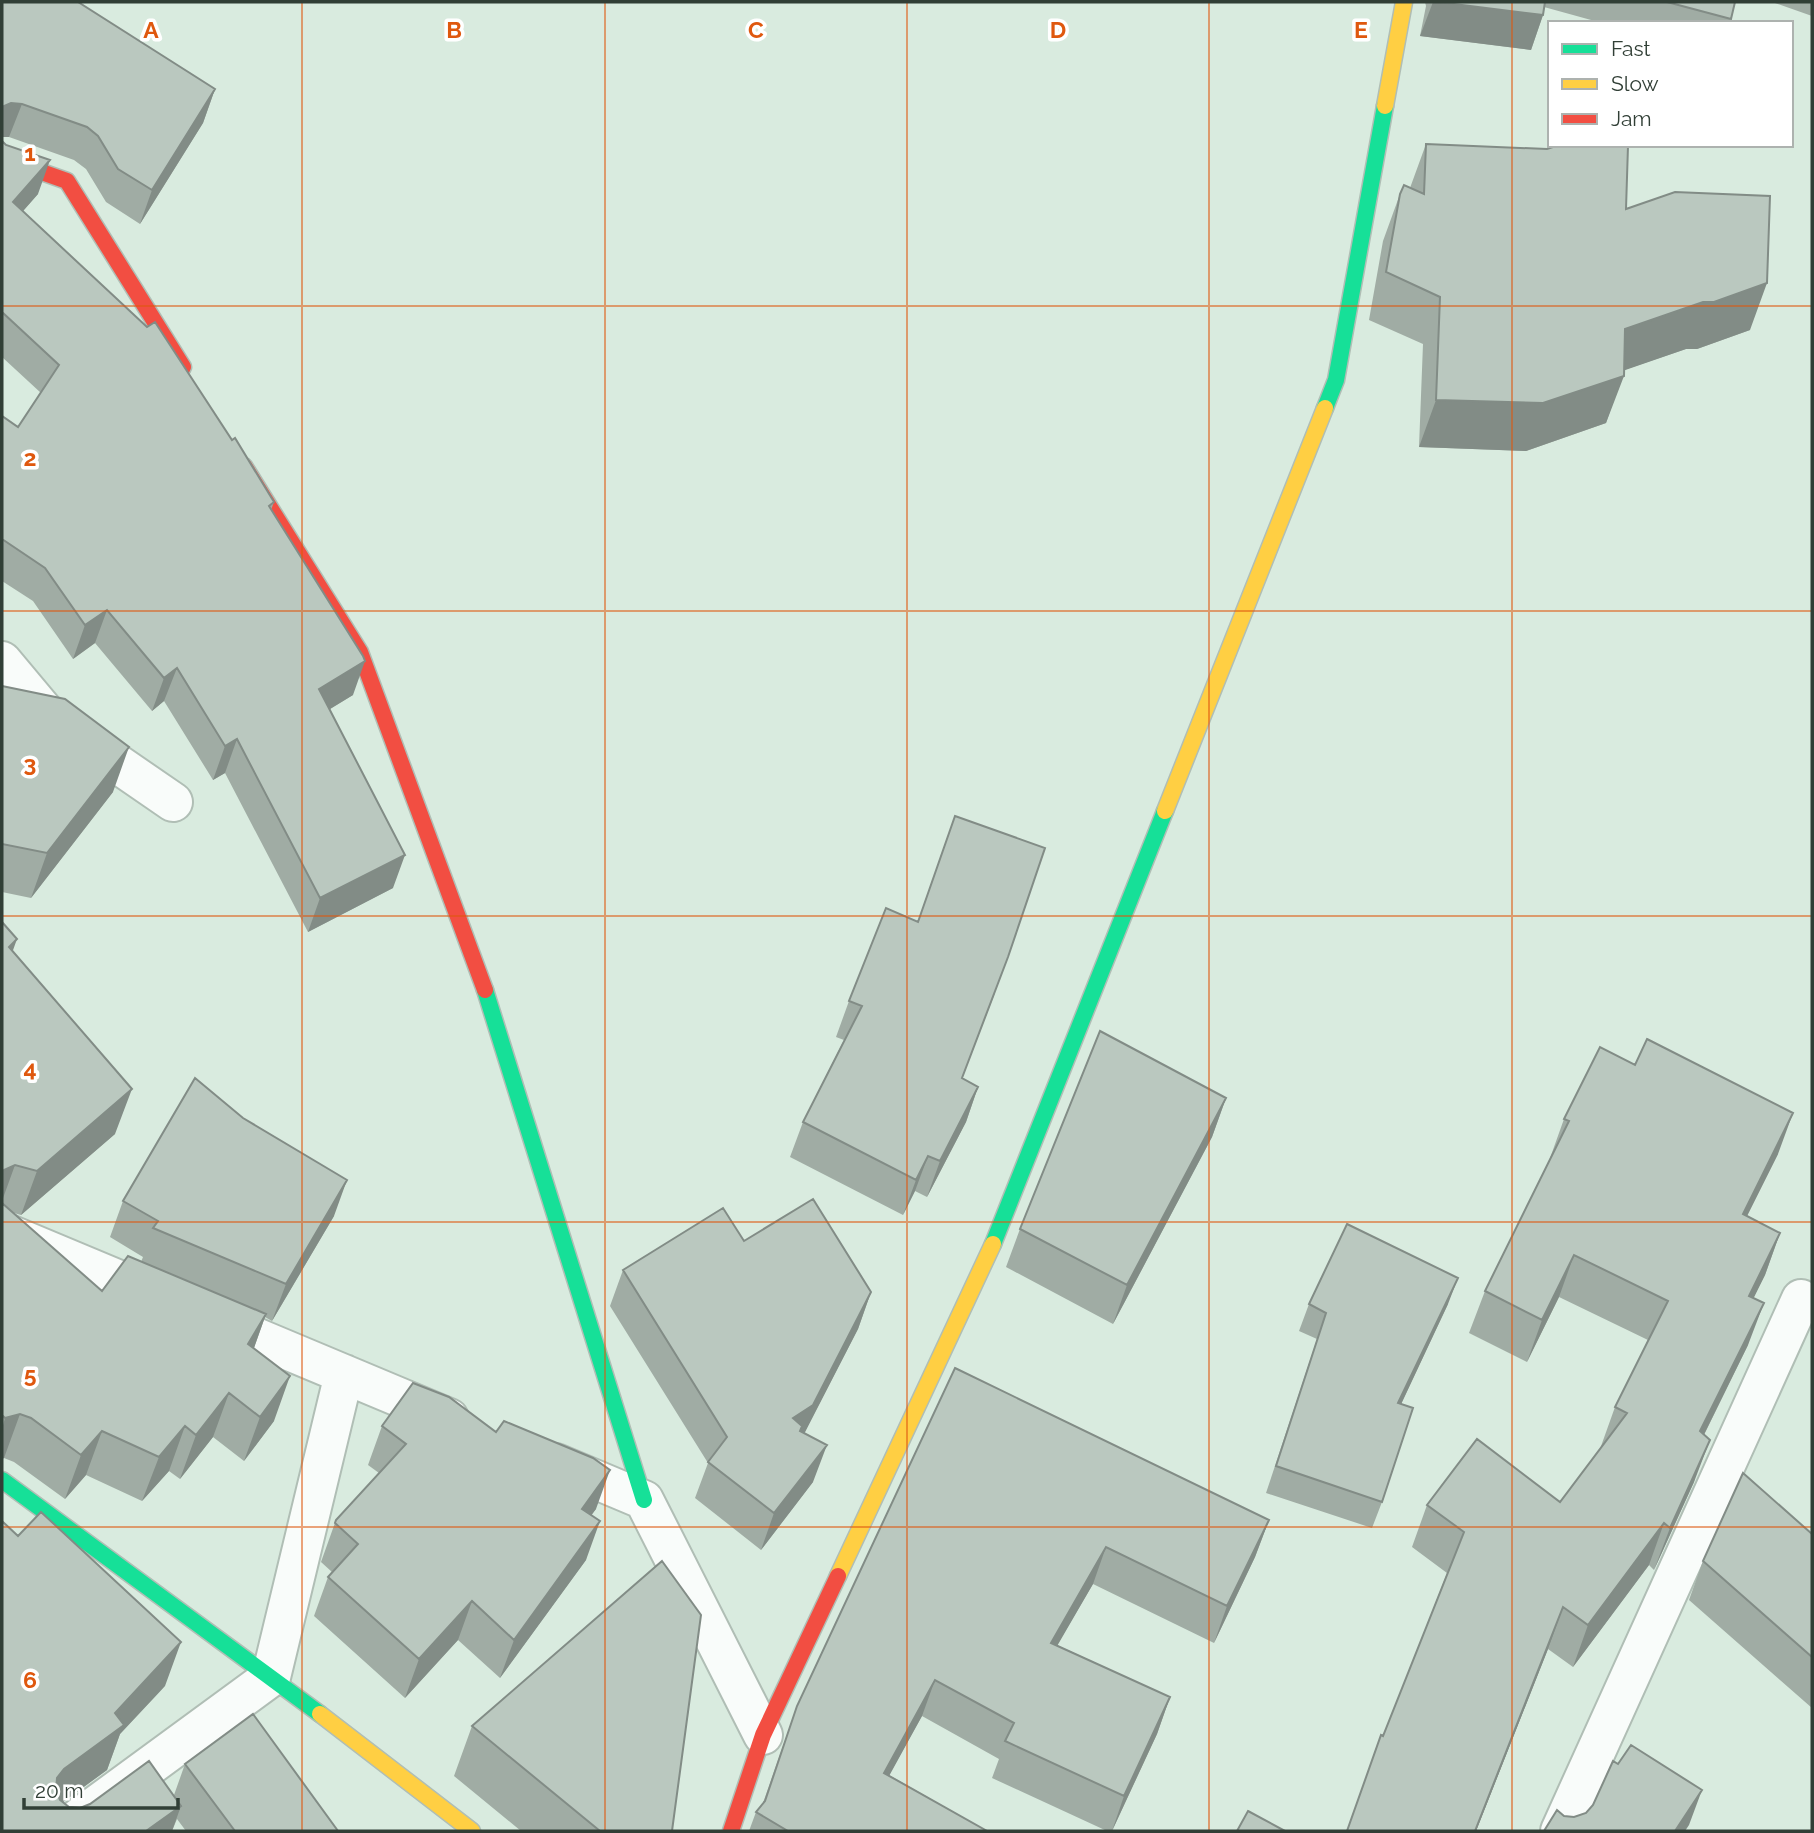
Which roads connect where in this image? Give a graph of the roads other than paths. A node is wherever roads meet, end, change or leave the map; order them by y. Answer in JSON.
{"nodes":[{"id":1,"x":1404,"y":2,"type":"edge"},
{"id":2,"x":2,"y":158,"type":"edge"},
{"id":3,"x":192,"y":381,"type":"edge"},
{"id":4,"x":236,"y":452,"type":"edge"},
{"id":5,"x":2,"y":661,"type":"edge"},
{"id":6,"x":2,"y":711,"type":"edge"},
{"id":7,"x":48,"y":716,"type":"junction"},
{"id":8,"x":173,"y":802,"type":"dead end"},
{"id":9,"x":2,"y":1231,"type":"edge"},
{"id":10,"x":1801,"y":1299,"type":"dead end"},
{"id":11,"x":344,"y":1374,"type":"junction"},
{"id":12,"x":481,"y":1432,"type":"edge"},
{"id":13,"x":519,"y":1448,"type":"edge"},
{"id":14,"x":2,"y":1480,"type":"edge"},
{"id":15,"x":644,"y":1500,"type":"junction"},
{"id":16,"x":271,"y":1676,"type":"junction"},
{"id":17,"x":763,"y":1735,"type":"junction"},
{"id":18,"x":61,"y":1831,"type":"edge"},
{"id":19,"x":472,"y":1831,"type":"edge"},
{"id":20,"x":731,"y":1831,"type":"edge"},
{"id":21,"x":1560,"y":1831,"type":"edge"}],
"edges":[{"from":1,"to":17,"type":"street"},
{"from":2,"to":3,"type":"street"},
{"from":4,"to":15,"type":"street"},
{"from":5,"to":7,"type":"street"},
{"from":6,"to":7,"type":"street"},
{"from":7,"to":8,"type":"street"},
{"from":9,"to":11,"type":"street"},
{"from":10,"to":21,"type":"street"},
{"from":11,"to":12,"type":"street"},
{"from":11,"to":16,"type":"street"},
{"from":13,"to":15,"type":"street"},
{"from":14,"to":16,"type":"street"},
{"from":15,"to":17,"type":"street"},
{"from":16,"to":18,"type":"street"},
{"from":16,"to":19,"type":"street"},
{"from":17,"to":20,"type":"street"}]}
